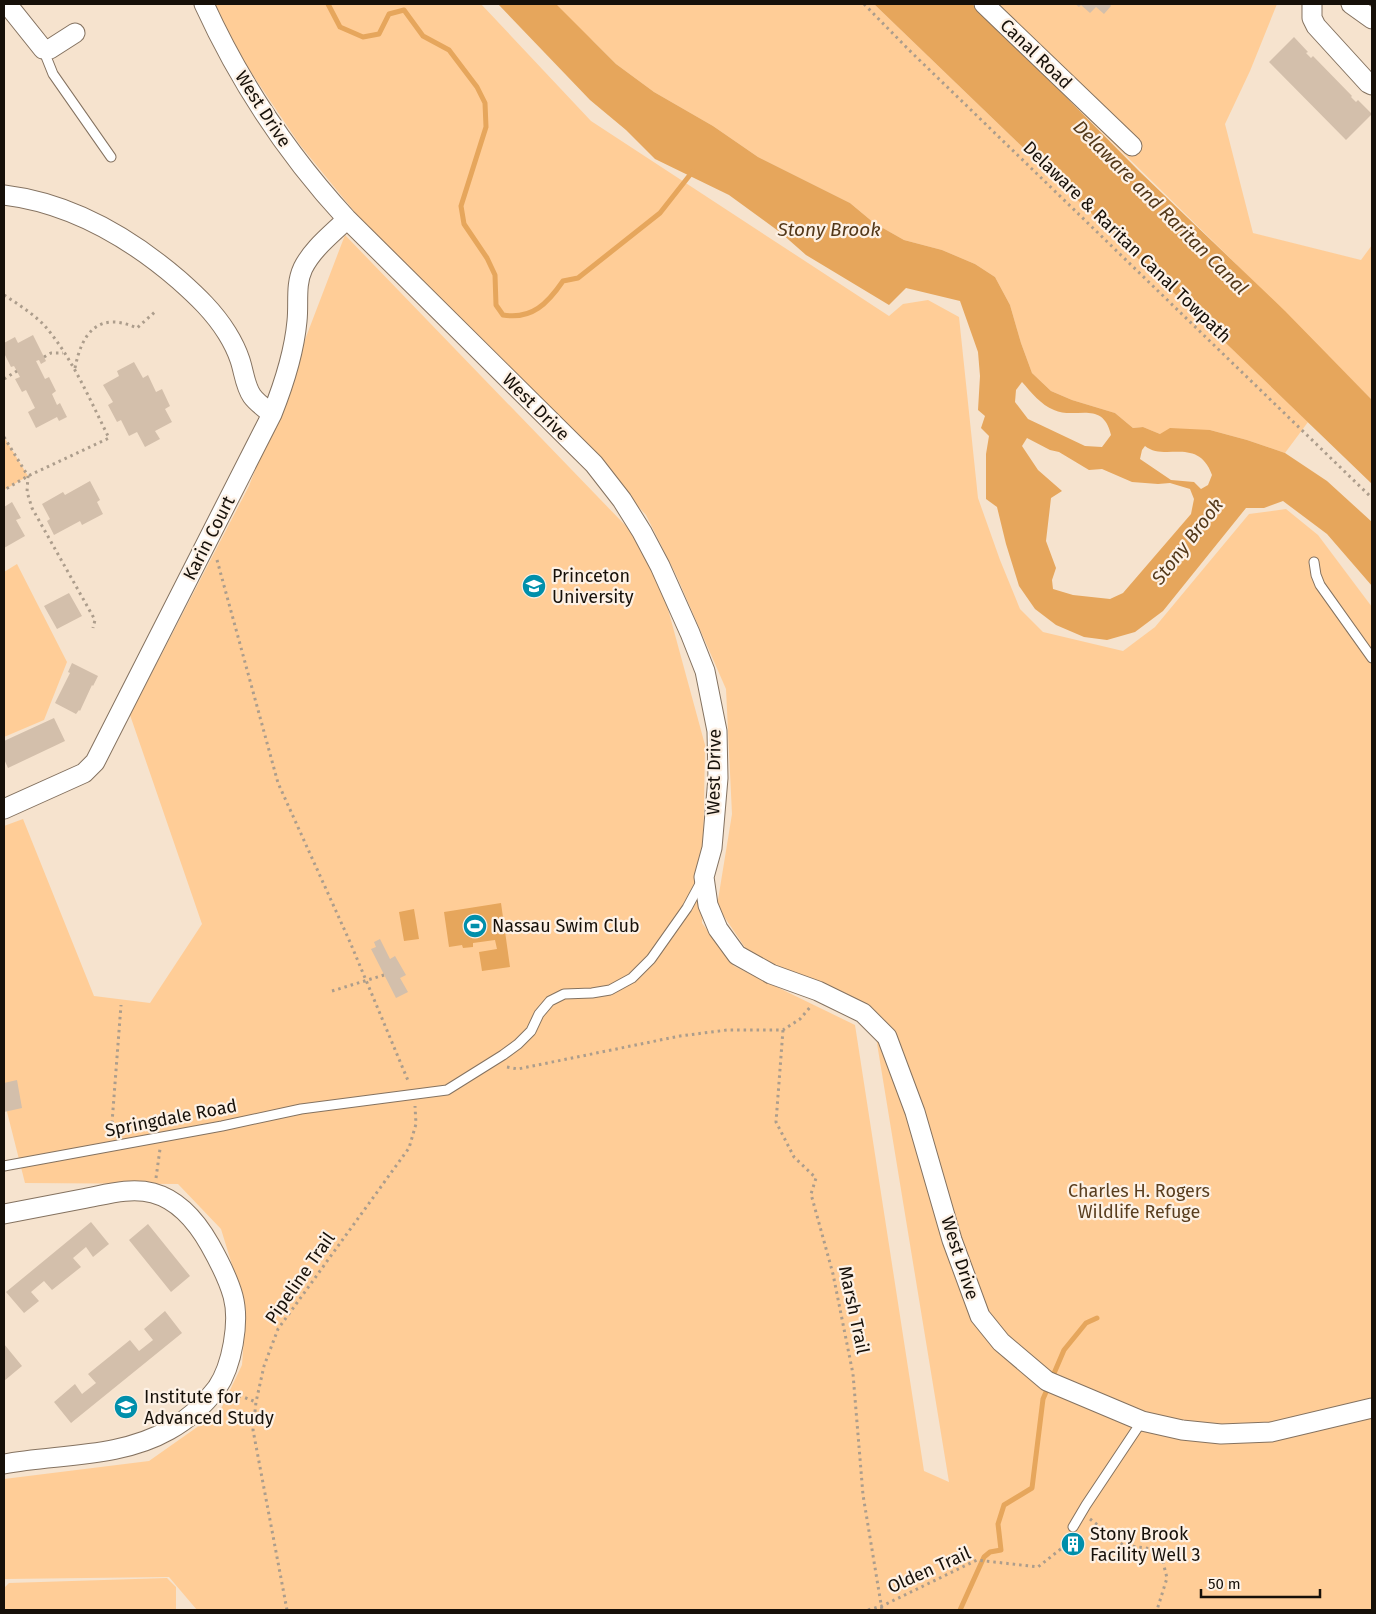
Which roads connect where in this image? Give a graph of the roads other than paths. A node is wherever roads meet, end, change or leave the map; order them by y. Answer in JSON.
{"nodes":[{"id":1,"x":7,"y":4,"type":"edge"},
{"id":2,"x":204,"y":4,"type":"edge"},
{"id":3,"x":984,"y":4,"type":"edge"},
{"id":4,"x":1312,"y":4,"type":"edge"},
{"id":5,"x":1351,"y":4,"type":"edge"},
{"id":6,"x":1372,"y":19,"type":"edge"},
{"id":7,"x":76,"y":33,"type":"dead end"},
{"id":8,"x":43,"y":49,"type":"junction"},
{"id":9,"x":1372,"y":85,"type":"edge"},
{"id":10,"x":1132,"y":146,"type":"dead end"},
{"id":11,"x":110,"y":157,"type":"dead end"},
{"id":12,"x":4,"y":195,"type":"edge"},
{"id":13,"x":347,"y":219,"type":"junction"},
{"id":14,"x":272,"y":414,"type":"junction"},
{"id":15,"x":1314,"y":562,"type":"dead end"},
{"id":16,"x":1372,"y":658,"type":"edge"},
{"id":17,"x":4,"y":809,"type":"edge"},
{"id":18,"x":704,"y":877,"type":"junction"},
{"id":19,"x":343,"y":1102,"type":"joint"},
{"id":20,"x":4,"y":1166,"type":"edge"},
{"id":21,"x":4,"y":1214,"type":"edge"},
{"id":22,"x":1372,"y":1408,"type":"edge"},
{"id":23,"x":1142,"y":1421,"type":"junction"},
{"id":24,"x":4,"y":1464,"type":"edge"},
{"id":25,"x":1074,"y":1527,"type":"road end"}],
"edges":[{"from":1,"to":8,"type":"street"},
{"from":2,"to":13,"type":"street","name":"West Drive"},
{"from":3,"to":10,"type":"street","name":"Canal Road"},
{"from":4,"to":9,"type":"street"},
{"from":5,"to":6,"type":"street"},
{"from":7,"to":8,"type":"street"},
{"from":8,"to":11,"type":"lane"},
{"from":12,"to":14,"type":"street"},
{"from":13,"to":14,"type":"street","name":"Karin Court"},
{"from":13,"to":18,"type":"street","name":"West Drive"},
{"from":14,"to":17,"type":"street","name":"Karin Court"},
{"from":15,"to":16,"type":"lane"},
{"from":18,"to":19,"type":"lane","name":"West Drive"},
{"from":18,"to":23,"type":"street","name":"West Drive"},
{"from":19,"to":20,"type":"lane","name":"Springdale Road"},
{"from":21,"to":24,"type":"street"},
{"from":22,"to":23,"type":"street","name":"West Drive"},
{"from":23,"to":25,"type":"lane"}]}
